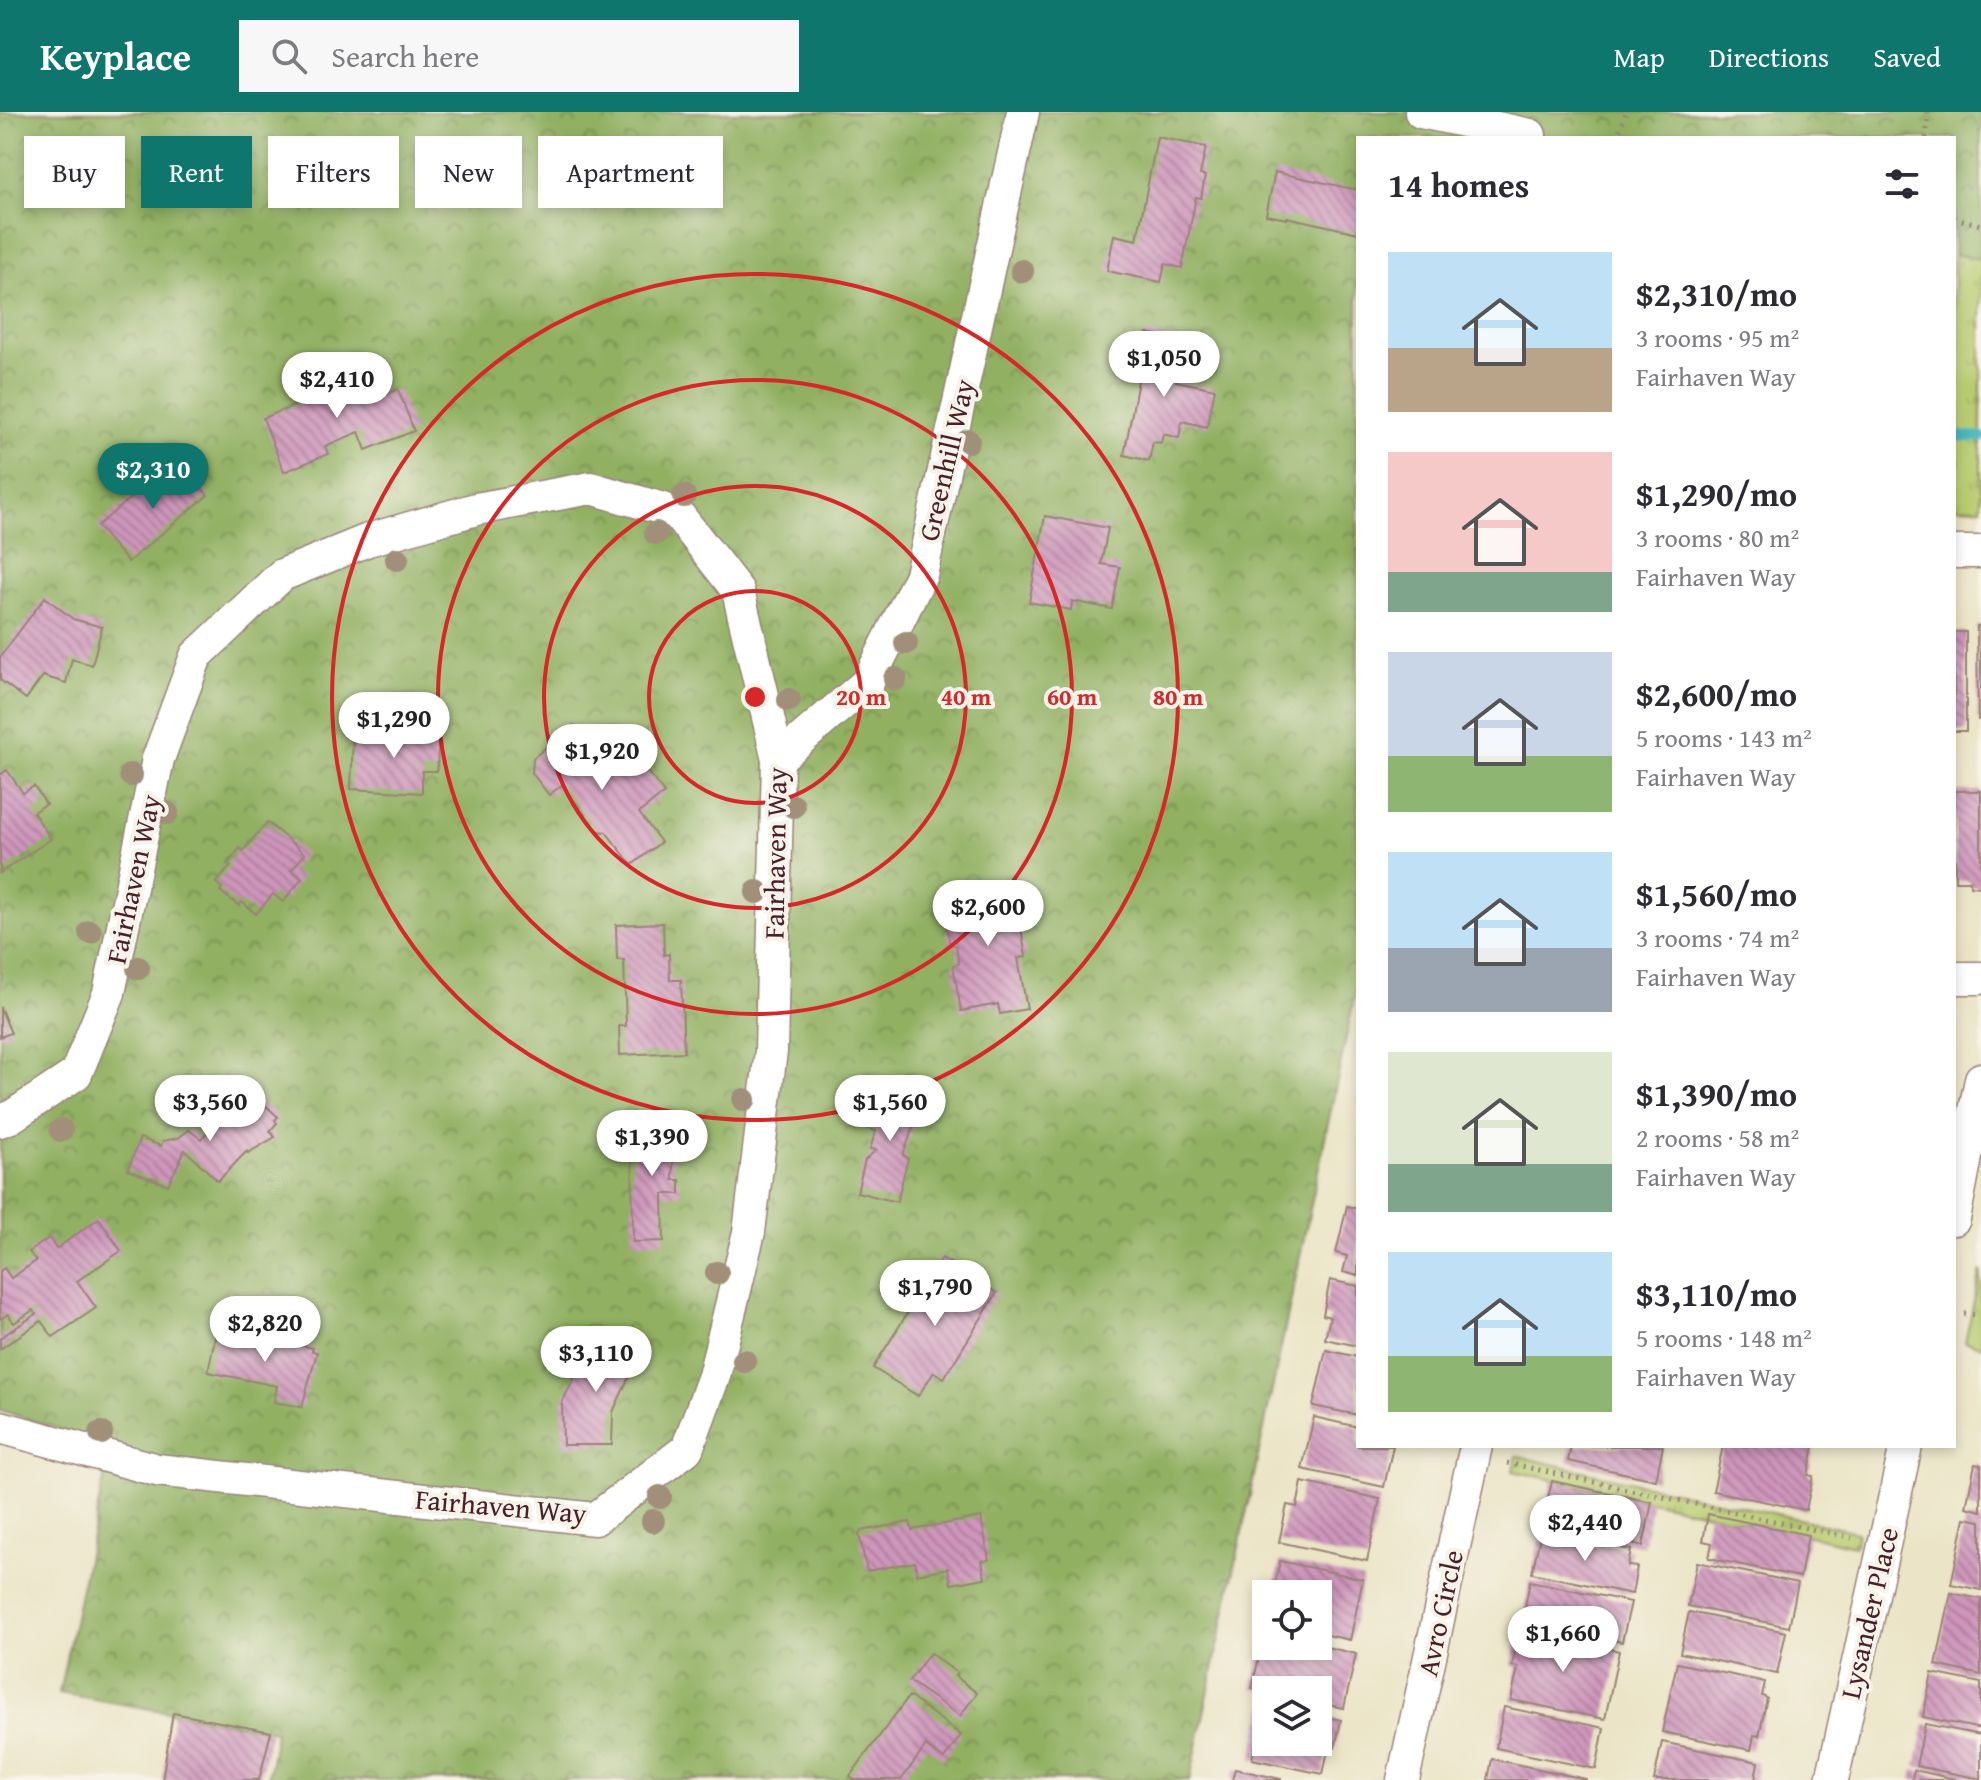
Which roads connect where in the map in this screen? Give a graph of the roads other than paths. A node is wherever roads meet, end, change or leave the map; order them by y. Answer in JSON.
{"nodes":[{"id":1,"x":1023,"y":112,"type":"edge"},
{"id":2,"x":1421,"y":112,"type":"edge"},
{"id":3,"x":1530,"y":135,"type":"dead end"},
{"id":4,"x":1956,"y":552,"type":"edge"},
{"id":5,"x":1981,"y":552,"type":"edge"},
{"id":6,"x":778,"y":759,"type":"junction"},
{"id":7,"x":1956,"y":978,"type":"edge"},
{"id":8,"x":1981,"y":978,"type":"edge"},
{"id":9,"x":1981,"y":1079,"type":"edge"},
{"id":10,"x":0,"y":1121,"type":"edge"},
{"id":11,"x":1956,"y":1209,"type":"edge"},
{"id":12,"x":0,"y":1427,"type":"edge"},
{"id":13,"x":1906,"y":1448,"type":"edge"},
{"id":14,"x":1475,"y":1451,"type":"edge"},
{"id":15,"x":1403,"y":1780,"type":"edge"},
{"id":16,"x":1832,"y":1780,"type":"edge"}],
"edges":[{"from":1,"to":6,"type":"street","name":"Greenhill Way"},
{"from":2,"to":3,"type":"street"},
{"from":4,"to":5,"type":"street"},
{"from":6,"to":10,"type":"street","name":"Fairhaven Way"},
{"from":6,"to":12,"type":"street","name":"Fairhaven Way"},
{"from":7,"to":8,"type":"street"},
{"from":9,"to":11,"type":"street"},
{"from":13,"to":16,"type":"street","name":"Lysander Place"},
{"from":14,"to":15,"type":"street","name":"Avro Circle"}]}
